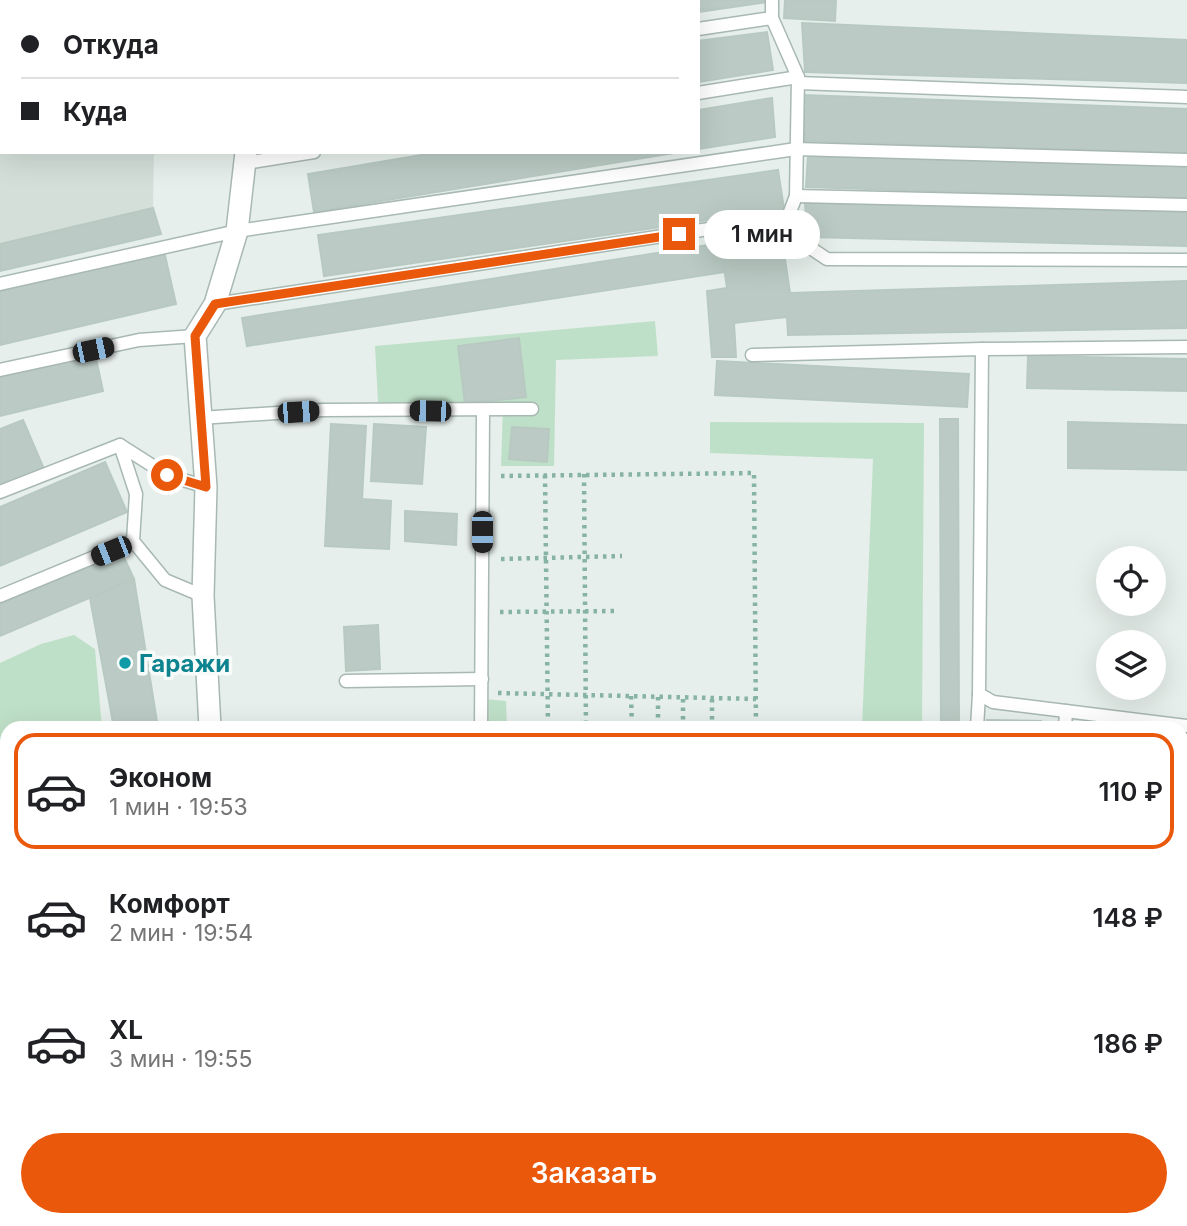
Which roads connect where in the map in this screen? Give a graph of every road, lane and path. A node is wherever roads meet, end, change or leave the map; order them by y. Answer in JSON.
{"nodes":[{"id":1,"x":772,"y":0,"type":"edge"},
{"id":2,"x":772,"y":18,"type":"junction"},
{"id":3,"x":700,"y":29,"type":"edge"},
{"id":4,"x":798,"y":80,"type":"junction"},
{"id":5,"x":700,"y":93,"type":"edge"},
{"id":6,"x":1187,"y":97,"type":"edge"},
{"id":7,"x":796,"y":149,"type":"junction"},
{"id":8,"x":291,"y":154,"type":"edge"},
{"id":9,"x":246,"y":158,"type":"edge"},
{"id":10,"x":1187,"y":160,"type":"edge"},
{"id":11,"x":796,"y":196,"type":"junction"},
{"id":12,"x":1187,"y":205,"type":"edge"},
{"id":13,"x":788,"y":217,"type":"junction"},
{"id":14,"x":237,"y":231,"type":"junction"},
{"id":15,"x":1187,"y":260,"type":"edge"},
{"id":16,"x":0,"y":284,"type":"edge"},
{"id":17,"x":215,"y":304,"type":"junction"},
{"id":18,"x":195,"y":336,"type":"junction"},
{"id":19,"x":1187,"y":347,"type":"edge"},
{"id":20,"x":982,"y":349,"type":"junction"},
{"id":21,"x":752,"y":355,"type":"dead end"},
{"id":22,"x":0,"y":370,"type":"edge"},
{"id":23,"x":532,"y":410,"type":"dead end"},
{"id":24,"x":483,"y":412,"type":"junction"},
{"id":25,"x":200,"y":418,"type":"junction"},
{"id":26,"x":120,"y":445,"type":"junction"},
{"id":27,"x":584,"y":474,"type":"junction"},
{"id":28,"x":545,"y":475,"type":"junction"},
{"id":29,"x":482,"y":477,"type":"junction"},
{"id":30,"x":206,"y":487,"type":"junction"},
{"id":31,"x":0,"y":492,"type":"edge"},
{"id":32,"x":133,"y":541,"type":"junction"},
{"id":33,"x":622,"y":556,"type":"dead end"},
{"id":34,"x":585,"y":557,"type":"junction"},
{"id":35,"x":546,"y":558,"type":"junction"},
{"id":36,"x":482,"y":559,"type":"junction"},
{"id":37,"x":0,"y":596,"type":"edge"},
{"id":38,"x":203,"y":596,"type":"junction"},
{"id":39,"x":547,"y":611,"type":"junction"},
{"id":40,"x":585,"y":611,"type":"junction"},
{"id":41,"x":619,"y":611,"type":"dead end"},
{"id":42,"x":482,"y":612,"type":"junction"},
{"id":43,"x":482,"y":679,"type":"junction"},
{"id":44,"x":346,"y":681,"type":"dead end"},
{"id":45,"x":481,"y":693,"type":"junction"},
{"id":46,"x":548,"y":694,"type":"junction"},
{"id":47,"x":979,"y":694,"type":"junction"},
{"id":48,"x":586,"y":695,"type":"junction"},
{"id":49,"x":631,"y":696,"type":"junction"},
{"id":50,"x":658,"y":697,"type":"junction"},
{"id":51,"x":683,"y":698,"type":"junction"},
{"id":52,"x":712,"y":698,"type":"junction"},
{"id":53,"x":756,"y":699,"type":"junction"},
{"id":54,"x":1066,"y":711,"type":"junction"},
{"id":55,"x":210,"y":721,"type":"edge"},
{"id":56,"x":481,"y":721,"type":"edge"},
{"id":57,"x":548,"y":721,"type":"edge"},
{"id":58,"x":586,"y":721,"type":"edge"},
{"id":59,"x":632,"y":721,"type":"edge"},
{"id":60,"x":658,"y":721,"type":"edge"},
{"id":61,"x":683,"y":721,"type":"edge"},
{"id":62,"x":712,"y":721,"type":"edge"},
{"id":63,"x":756,"y":721,"type":"edge"},
{"id":64,"x":977,"y":721,"type":"edge"},
{"id":65,"x":1065,"y":721,"type":"edge"},
{"id":66,"x":1147,"y":721,"type":"edge"}],
"edges":[{"from":1,"to":2,"type":"lane"},
{"from":2,"to":3,"type":"lane"},
{"from":2,"to":4,"type":"lane"},
{"from":4,"to":5,"type":"lane"},
{"from":4,"to":6,"type":"lane"},
{"from":4,"to":7,"type":"lane"},
{"from":7,"to":10,"type":"lane"},
{"from":7,"to":11,"type":"lane"},
{"from":7,"to":14,"type":"lane"},
{"from":8,"to":9,"type":"lane"},
{"from":9,"to":14,"type":"street"},
{"from":11,"to":12,"type":"lane"},
{"from":11,"to":13,"type":"lane"},
{"from":13,"to":15,"type":"lane"},
{"from":13,"to":17,"type":"lane"},
{"from":14,"to":16,"type":"lane"},
{"from":14,"to":17,"type":"street"},
{"from":17,"to":18,"type":"street"},
{"from":18,"to":22,"type":"lane"},
{"from":18,"to":25,"type":"street"},
{"from":19,"to":20,"type":"lane"},
{"from":20,"to":21,"type":"lane"},
{"from":20,"to":47,"type":"lane"},
{"from":23,"to":24,"type":"lane"},
{"from":24,"to":25,"type":"lane"},
{"from":24,"to":29,"type":"lane"},
{"from":25,"to":30,"type":"street"},
{"from":26,"to":30,"type":"lane"},
{"from":26,"to":31,"type":"lane"},
{"from":26,"to":32,"type":"lane"},
{"from":27,"to":28,"type":"path"},
{"from":27,"to":34,"type":"path"},
{"from":27,"to":53,"type":"path"},
{"from":28,"to":29,"type":"path"},
{"from":28,"to":35,"type":"path"},
{"from":29,"to":36,"type":"lane"},
{"from":30,"to":38,"type":"street"},
{"from":32,"to":37,"type":"lane"},
{"from":32,"to":38,"type":"lane"},
{"from":33,"to":34,"type":"path"},
{"from":34,"to":35,"type":"path"},
{"from":34,"to":40,"type":"path"},
{"from":35,"to":36,"type":"path"},
{"from":35,"to":39,"type":"path"},
{"from":36,"to":42,"type":"lane"},
{"from":38,"to":55,"type":"street"},
{"from":39,"to":40,"type":"path"},
{"from":39,"to":42,"type":"path"},
{"from":39,"to":46,"type":"path"},
{"from":40,"to":41,"type":"path"},
{"from":40,"to":48,"type":"path"},
{"from":42,"to":43,"type":"lane"},
{"from":43,"to":44,"type":"lane"},
{"from":43,"to":45,"type":"lane"},
{"from":45,"to":46,"type":"path"},
{"from":45,"to":56,"type":"lane"},
{"from":46,"to":48,"type":"path"},
{"from":46,"to":57,"type":"path"},
{"from":47,"to":54,"type":"lane"},
{"from":47,"to":64,"type":"lane"},
{"from":48,"to":49,"type":"path"},
{"from":48,"to":58,"type":"path"},
{"from":49,"to":50,"type":"path"},
{"from":49,"to":59,"type":"path"},
{"from":50,"to":51,"type":"path"},
{"from":50,"to":60,"type":"path"},
{"from":51,"to":52,"type":"path"},
{"from":51,"to":61,"type":"path"},
{"from":52,"to":53,"type":"path"},
{"from":52,"to":62,"type":"path"},
{"from":53,"to":63,"type":"path"},
{"from":54,"to":65,"type":"lane"},
{"from":54,"to":66,"type":"lane"}]}
